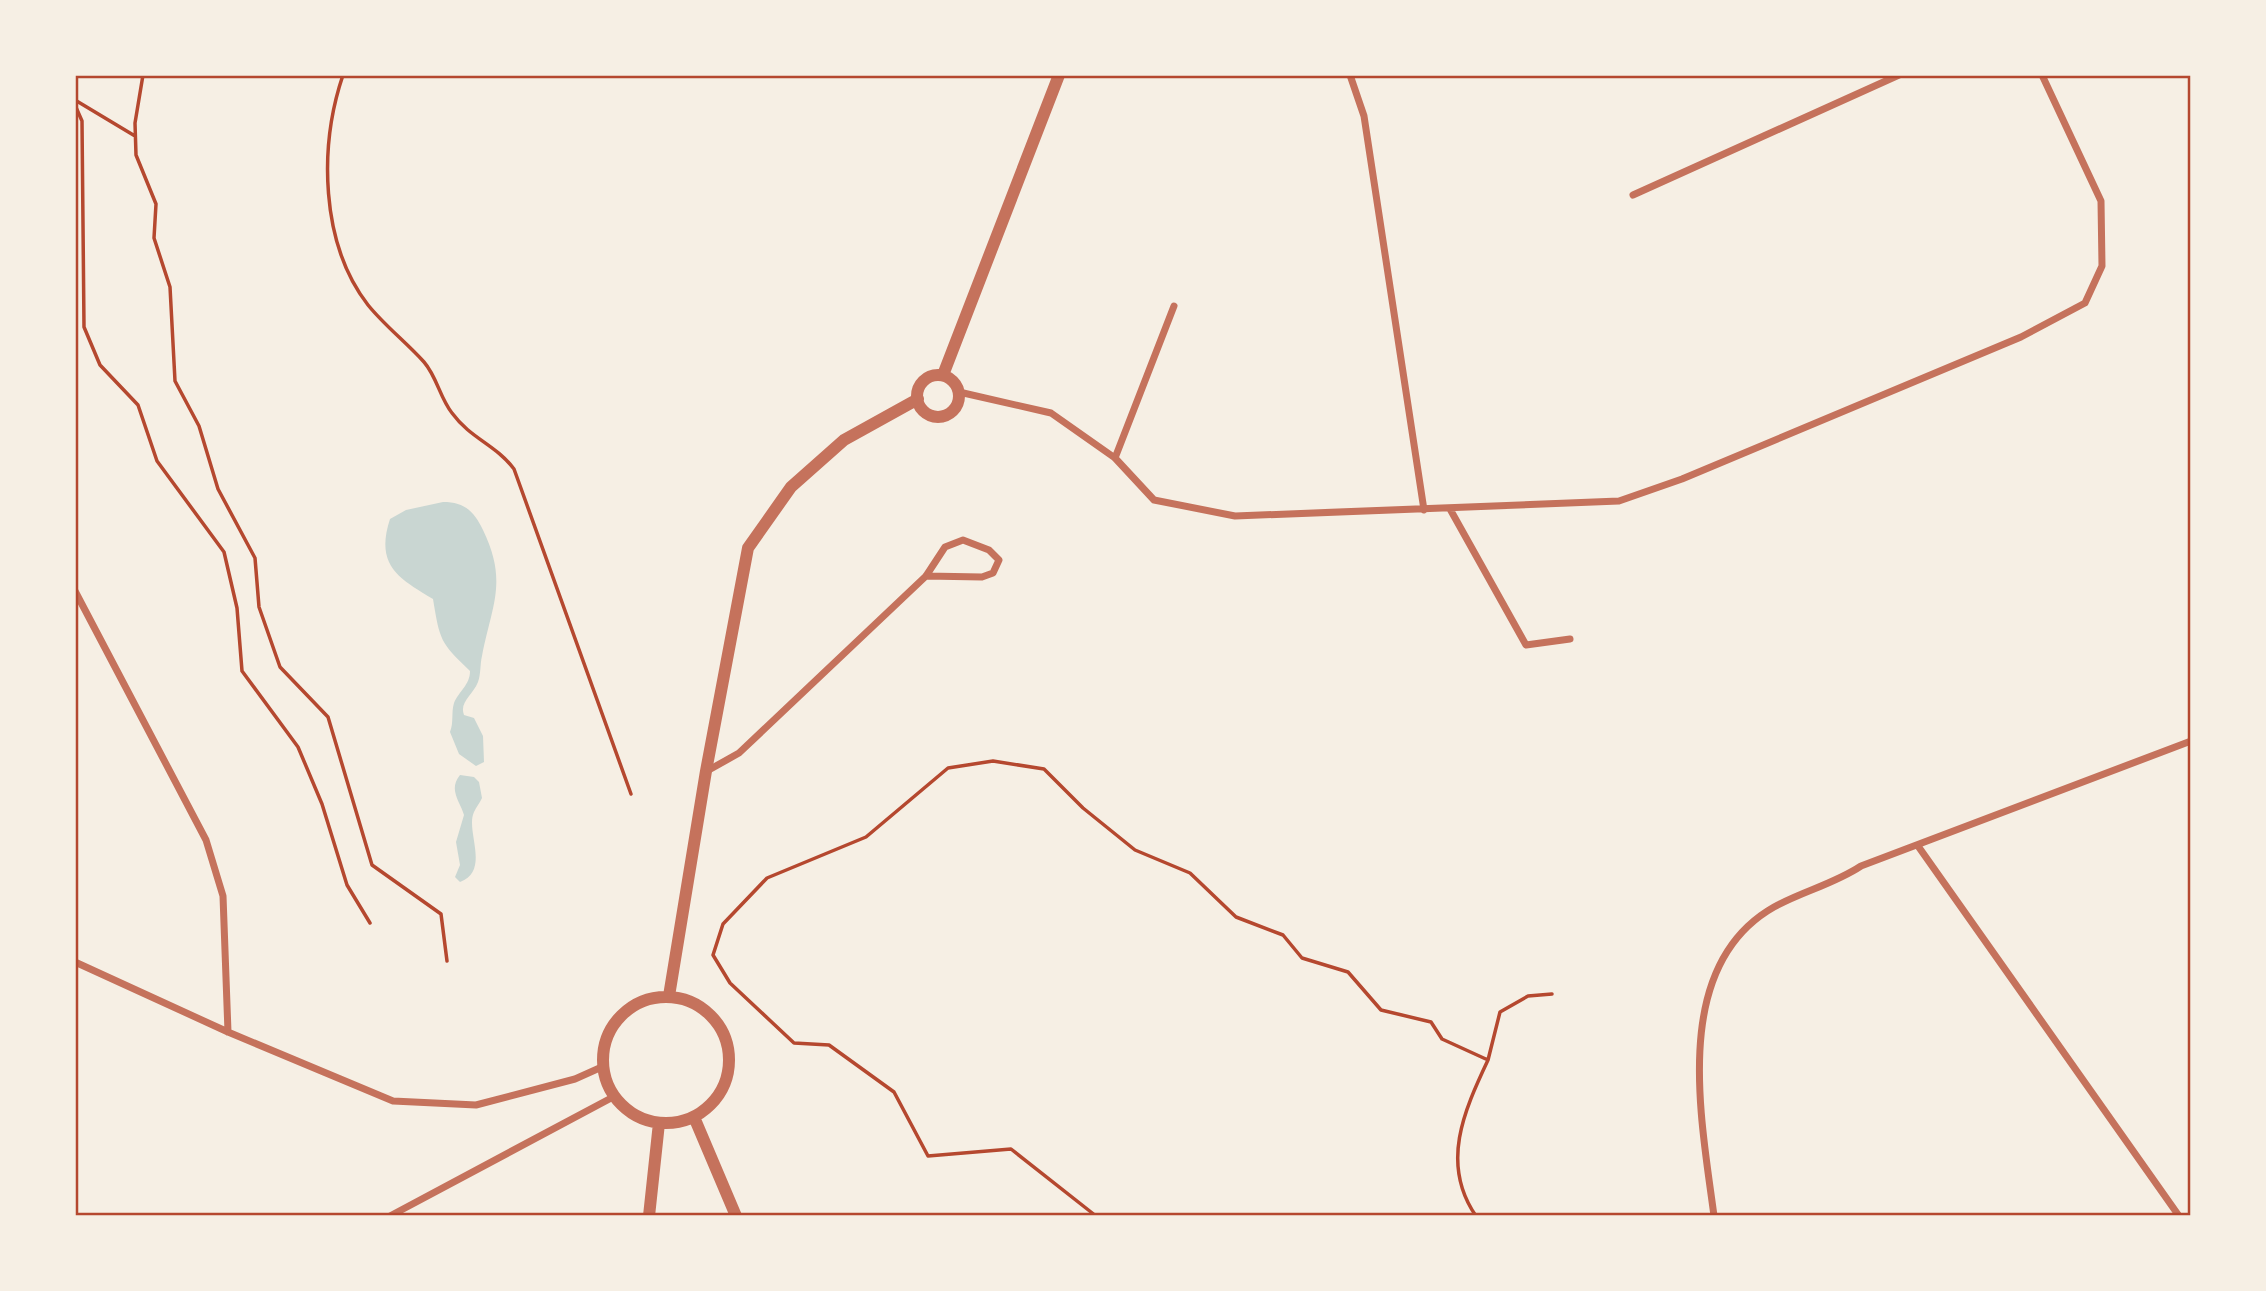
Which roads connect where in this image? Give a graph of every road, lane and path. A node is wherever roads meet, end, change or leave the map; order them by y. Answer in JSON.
{"nodes":[{"id":1,"x":143,"y":75,"type":"edge"},
{"id":2,"x":343,"y":75,"type":"edge"},
{"id":3,"x":1059,"y":75,"type":"edge"},
{"id":4,"x":1350,"y":75,"type":"edge"},
{"id":5,"x":1899,"y":75,"type":"edge"},
{"id":6,"x":2042,"y":75,"type":"edge"},
{"id":7,"x":75,"y":103,"type":"edge"},
{"id":8,"x":135,"y":136,"type":"junction"},
{"id":9,"x":1633,"y":195,"type":"dead end"},
{"id":10,"x":1174,"y":306,"type":"dead end"},
{"id":11,"x":943,"y":375,"type":"junction"},
{"id":12,"x":959,"y":392,"type":"junction"},
{"id":13,"x":918,"y":399,"type":"junction"},
{"id":14,"x":1115,"y":458,"type":"junction"},
{"id":15,"x":1450,"y":509,"type":"junction"},
{"id":16,"x":1424,"y":510,"type":"junction"},
{"id":17,"x":926,"y":576,"type":"junction"},
{"id":18,"x":75,"y":591,"type":"edge"},
{"id":19,"x":1570,"y":639,"type":"dead end"},
{"id":20,"x":2191,"y":741,"type":"edge"},
{"id":21,"x":706,"y":771,"type":"junction"},
{"id":22,"x":631,"y":794,"type":"dead end"},
{"id":23,"x":1918,"y":846,"type":"junction"},
{"id":24,"x":370,"y":923,"type":"dead end"},
{"id":25,"x":447,"y":961,"type":"dead end"},
{"id":26,"x":75,"y":962,"type":"edge"},
{"id":27,"x":1552,"y":994,"type":"dead end"},
{"id":28,"x":669,"y":996,"type":"junction"},
{"id":29,"x":228,"y":1032,"type":"junction"},
{"id":30,"x":1488,"y":1060,"type":"junction"},
{"id":31,"x":604,"y":1066,"type":"junction"},
{"id":32,"x":615,"y":1096,"type":"junction"},
{"id":33,"x":694,"y":1116,"type":"junction"},
{"id":34,"x":659,"y":1123,"type":"junction"},
{"id":35,"x":390,"y":1216,"type":"edge"},
{"id":36,"x":649,"y":1216,"type":"edge"},
{"id":37,"x":736,"y":1216,"type":"edge"},
{"id":38,"x":1096,"y":1216,"type":"edge"},
{"id":39,"x":1476,"y":1216,"type":"edge"},
{"id":40,"x":1714,"y":1216,"type":"edge"},
{"id":41,"x":2179,"y":1216,"type":"edge"}],
"edges":[{"from":1,"to":8,"type":"path"},
{"from":2,"to":22,"type":"path"},
{"from":3,"to":11,"type":"street"},
{"from":4,"to":16,"type":"street"},
{"from":5,"to":9,"type":"street"},
{"from":6,"to":15,"type":"street"},
{"from":7,"to":8,"type":"path"},
{"from":7,"to":24,"type":"path"},
{"from":8,"to":25,"type":"path"},
{"from":10,"to":14,"type":"street"},
{"from":11,"to":12,"type":"street"},
{"from":11,"to":13,"type":"street"},
{"from":12,"to":13,"type":"street"},
{"from":12,"to":14,"type":"street"},
{"from":13,"to":21,"type":"street"},
{"from":14,"to":16,"type":"street"},
{"from":15,"to":16,"type":"street"},
{"from":15,"to":19,"type":"street"},
{"from":17,"to":17,"type":"street"},
{"from":17,"to":21,"type":"street"},
{"from":18,"to":29,"type":"street"},
{"from":20,"to":23,"type":"street"},
{"from":21,"to":28,"type":"street"},
{"from":23,"to":40,"type":"street"},
{"from":23,"to":41,"type":"street"},
{"from":26,"to":29,"type":"street"},
{"from":27,"to":30,"type":"path"},
{"from":28,"to":31,"type":"street"},
{"from":28,"to":33,"type":"street"},
{"from":29,"to":31,"type":"street"},
{"from":30,"to":38,"type":"path"},
{"from":30,"to":39,"type":"path"},
{"from":31,"to":32,"type":"street"},
{"from":32,"to":34,"type":"street"},
{"from":32,"to":35,"type":"street"},
{"from":33,"to":34,"type":"street"},
{"from":33,"to":37,"type":"street"},
{"from":34,"to":36,"type":"street"}]}
